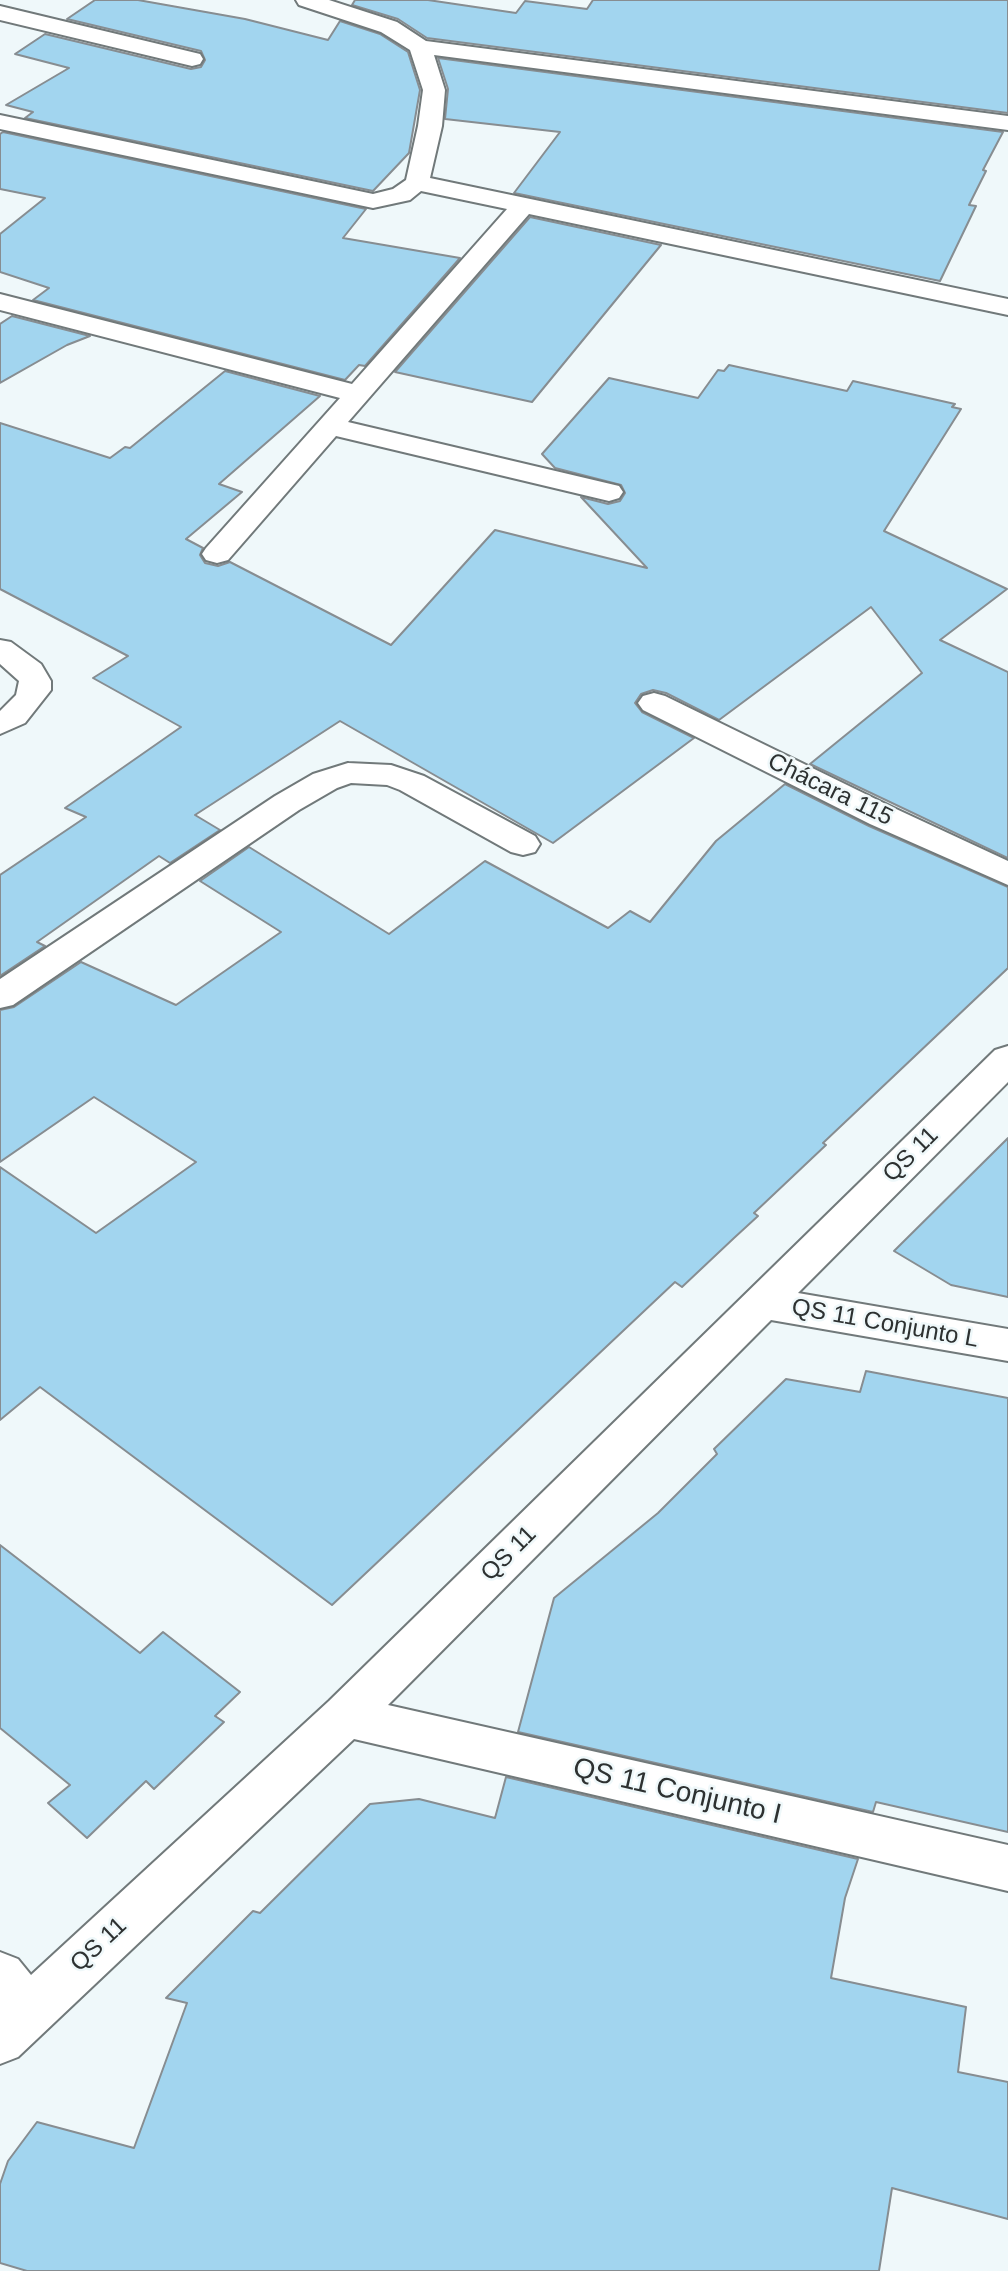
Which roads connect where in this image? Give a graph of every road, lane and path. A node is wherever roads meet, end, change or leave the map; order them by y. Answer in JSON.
{"nodes":[{"id":1,"x":307,"y":0,"type":"edge"},
{"id":2,"x":0,"y":12,"type":"edge"},
{"id":3,"x":420,"y":47,"type":"junction"},
{"id":4,"x":192,"y":59,"type":"dead end"},
{"id":5,"x":0,"y":122,"type":"edge"},
{"id":6,"x":1008,"y":123,"type":"edge"},
{"id":7,"x":417,"y":183,"type":"junction"},
{"id":8,"x":523,"y":206,"type":"junction"},
{"id":9,"x":0,"y":302,"type":"edge"},
{"id":10,"x":1008,"y":307,"type":"edge"},
{"id":11,"x":358,"y":394,"type":"junction"},
{"id":12,"x":329,"y":426,"type":"junction"},
{"id":13,"x":609,"y":492,"type":"dead end"},
{"id":14,"x":217,"y":554,"type":"dead end"},
{"id":15,"x":0,"y":649,"type":"edge"},
{"id":16,"x":654,"y":703,"type":"dead end"},
{"id":17,"x":0,"y":724,"type":"edge"},
{"id":18,"x":523,"y":844,"type":"dead end"},
{"id":19,"x":1008,"y":874,"type":"edge"},
{"id":20,"x":0,"y":996,"type":"edge"},
{"id":21,"x":1008,"y":1059,"type":"edge"},
{"id":22,"x":763,"y":1303,"type":"junction"},
{"id":23,"x":1008,"y":1345,"type":"edge"},
{"id":24,"x":346,"y":1716,"type":"junction"},
{"id":25,"x":1008,"y":1868,"type":"edge"},
{"id":26,"x":9,"y":2009,"type":"edge"}],
"edges":[{"from":1,"to":3,"type":"street"},
{"from":2,"to":4,"type":"street"},
{"from":3,"to":6,"type":"street"},
{"from":3,"to":7,"type":"street"},
{"from":5,"to":7,"type":"street"},
{"from":7,"to":8,"type":"street"},
{"from":8,"to":10,"type":"street"},
{"from":8,"to":11,"type":"street"},
{"from":9,"to":11,"type":"street"},
{"from":11,"to":12,"type":"street"},
{"from":12,"to":13,"type":"street"},
{"from":12,"to":14,"type":"street"},
{"from":15,"to":17,"type":"street"},
{"from":16,"to":19,"type":"street","name":"Chácara 115"},
{"from":18,"to":20,"type":"street"},
{"from":21,"to":22,"type":"street","name":"QS 11"},
{"from":22,"to":23,"type":"street","name":"QS 11 Conjunto L"},
{"from":22,"to":24,"type":"street","name":"QS 11"},
{"from":24,"to":25,"type":"street","name":"QS 11 Conjunto I"},
{"from":24,"to":26,"type":"street","name":"QS 11"}]}
